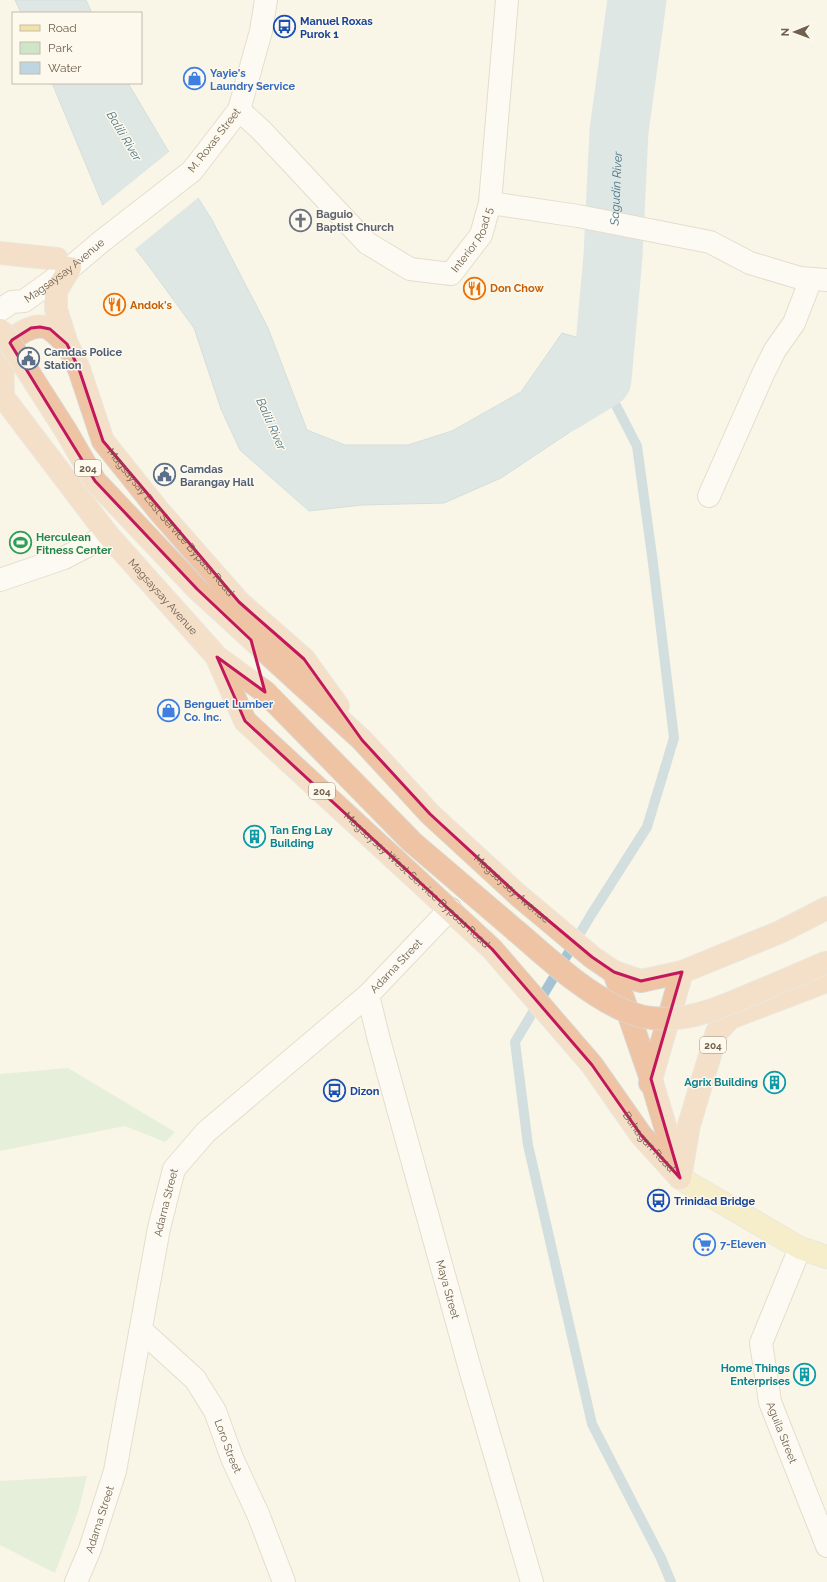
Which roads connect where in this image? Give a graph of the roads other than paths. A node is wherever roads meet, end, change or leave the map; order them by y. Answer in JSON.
{"nodes":[{"id":1,"x":266,"y":0,"type":"edge"},
{"id":2,"x":508,"y":0,"type":"edge"},
{"id":3,"x":239,"y":110,"type":"junction"},
{"id":4,"x":490,"y":203,"type":"junction"},
{"id":5,"x":102,"y":241,"type":"joint"},
{"id":6,"x":0,"y":253,"type":"edge"},
{"id":7,"x":64,"y":264,"type":"junction"},
{"id":8,"x":819,"y":280,"type":"edge"},
{"id":9,"x":6,"y":306,"type":"edge"},
{"id":10,"x":0,"y":330,"type":"edge"},
{"id":11,"x":66,"y":344,"type":"junction"},
{"id":12,"x":1,"y":395,"type":"edge"},
{"id":13,"x":709,"y":496,"type":"dead end"},
{"id":14,"x":108,"y":535,"type":"junction"},
{"id":15,"x":0,"y":580,"type":"edge"},
{"id":16,"x":251,"y":640,"type":"junction"},
{"id":17,"x":217,"y":657,"type":"junction"},
{"id":18,"x":264,"y":692,"type":"junction"},
{"id":19,"x":362,"y":740,"type":"junction"},
{"id":20,"x":518,"y":895,"type":"junction"},
{"id":21,"x":827,"y":908,"type":"edge"},
{"id":22,"x":450,"y":909,"type":"junction"},
{"id":23,"x":496,"y":953,"type":"junction"},
{"id":24,"x":827,"y":962,"type":"edge"},
{"id":25,"x":614,"y":972,"type":"junction"},
{"id":26,"x":682,"y":972,"type":"junction"},
{"id":27,"x":827,"y":981,"type":"edge"},
{"id":28,"x":368,"y":995,"type":"junction"},
{"id":29,"x":546,"y":1010,"type":"joint"},
{"id":30,"x":651,"y":1079,"type":"junction"},
{"id":31,"x":641,"y":1135,"type":"junction"},
{"id":32,"x":680,"y":1178,"type":"junction"},
{"id":33,"x":800,"y":1248,"type":"junction"},
{"id":34,"x":827,"y":1257,"type":"edge"},
{"id":35,"x":141,"y":1330,"type":"junction"},
{"id":36,"x":827,"y":1546,"type":"edge"},
{"id":37,"x":76,"y":1582,"type":"edge"},
{"id":38,"x":284,"y":1582,"type":"edge"},
{"id":39,"x":532,"y":1582,"type":"edge"}],
"edges":[{"from":1,"to":3,"type":"street","name":"M. Roxas Street"},
{"from":2,"to":4,"type":"street","name":"Interior Road 5"},
{"from":3,"to":4,"type":"street","name":"Interior Road 5"},
{"from":3,"to":5,"type":"street","name":"M. Roxas Street"},
{"from":4,"to":8,"type":"street"},
{"from":5,"to":7,"type":"street","name":"Magsaysay Avenue"},
{"from":6,"to":7,"type":"highway"},
{"from":7,"to":9,"type":"street","name":"Magsaysay Avenue"},
{"from":7,"to":11,"type":"highway","name":"Magsaysay East Service Bypass Road","number":"204"},
{"from":8,"to":13,"type":"street"},
{"from":10,"to":16,"type":"highway","name":"Magsaysay Avenue","number":"204","bridge":true},
{"from":11,"to":12,"type":"highway"},
{"from":11,"to":19,"type":"highway","name":"Magsaysay East Service Bypass Road","number":"204"},
{"from":12,"to":14,"type":"highway","name":"Magsaysay Avenue","number":"204"},
{"from":14,"to":15,"type":"street"},
{"from":14,"to":17,"type":"highway","name":"Magsaysay Avenue","number":"204"},
{"from":16,"to":18,"type":"highway","name":"Magsaysay Avenue","number":"204"},
{"from":16,"to":19,"type":"highway","name":"Magsaysay Avenue","number":"204"},
{"from":17,"to":18,"type":"highway","name":"Magsaysay Avenue","number":"204"},
{"from":17,"to":22,"type":"highway","name":"Magsaysay West Service Bypass Road","number":"204"},
{"from":18,"to":24,"type":"highway","name":"Magsaysay Avenue","number":"204","bridge":true},
{"from":19,"to":20,"type":"highway","name":"Magsaysay Avenue","number":"204"},
{"from":20,"to":23,"type":"highway"},
{"from":20,"to":25,"type":"highway","name":"Magsaysay Avenue","number":"204"},
{"from":21,"to":26,"type":"highway","name":"Magsaysay Avenue","number":"204"},
{"from":22,"to":23,"type":"highway","name":"Magsaysay West Service Bypass Road","number":"204"},
{"from":22,"to":28,"type":"street","name":"Adarna Street"},
{"from":23,"to":29,"type":"highway","name":"Magsaysay West Service Bypass Road","number":"204"},
{"from":25,"to":26,"type":"highway","name":"Magsaysay Avenue","number":"204"},
{"from":25,"to":30,"type":"highway"},
{"from":26,"to":30,"type":"highway"},
{"from":27,"to":32,"type":"highway","number":"204"},
{"from":28,"to":35,"type":"street","name":"Adarna Street"},
{"from":28,"to":39,"type":"street","name":"Maya Street"},
{"from":29,"to":31,"type":"highway","name":"Buhagan Road"},
{"from":30,"to":31,"type":"highway"},
{"from":30,"to":32,"type":"highway"},
{"from":31,"to":32,"type":"highway","name":"Buhagan Road"},
{"from":32,"to":33,"type":"main road","name":"Buhagan Road"},
{"from":33,"to":34,"type":"main road","name":"Buhagan Road"},
{"from":33,"to":36,"type":"street","name":"Aguila Street"},
{"from":35,"to":37,"type":"street","name":"Adarna Street"},
{"from":35,"to":38,"type":"street","name":"Loro Street"}]}
